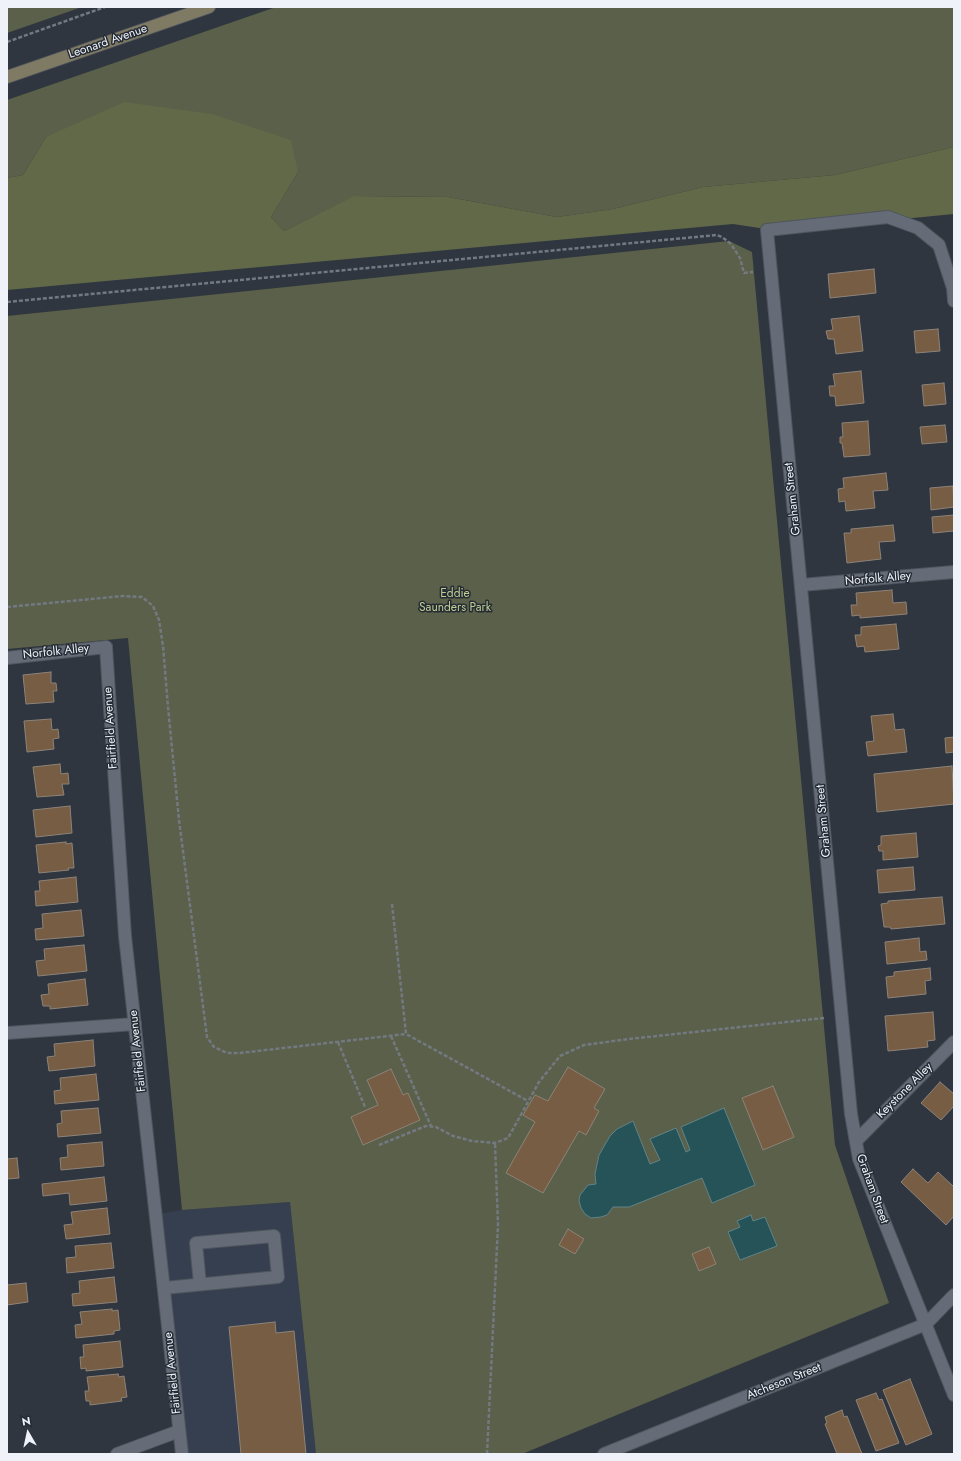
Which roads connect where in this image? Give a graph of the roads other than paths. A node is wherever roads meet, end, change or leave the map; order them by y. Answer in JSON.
{"nodes":[{"id":1,"x":209,"y":7,"type":"edge"},
{"id":2,"x":7,"y":77,"type":"edge"},
{"id":3,"x":954,"y":301,"type":"edge"},
{"id":4,"x":954,"y":572,"type":"edge"},
{"id":5,"x":801,"y":586,"type":"junction"},
{"id":6,"x":106,"y":647,"type":"joint"},
{"id":7,"x":7,"y":658,"type":"edge"},
{"id":8,"x":135,"y":1024,"type":"junction"},
{"id":9,"x":7,"y":1033,"type":"edge"},
{"id":10,"x":954,"y":1042,"type":"edge"},
{"id":11,"x":856,"y":1141,"type":"junction"},
{"id":12,"x":200,"y":1284,"type":"junction"},
{"id":13,"x":164,"y":1288,"type":"junction"},
{"id":14,"x":954,"y":1295,"type":"edge"},
{"id":15,"x":926,"y":1324,"type":"junction"},
{"id":16,"x":954,"y":1395,"type":"edge"},
{"id":17,"x":179,"y":1431,"type":"junction"},
{"id":18,"x":117,"y":1454,"type":"edge"},
{"id":19,"x":182,"y":1454,"type":"edge"},
{"id":20,"x":604,"y":1454,"type":"edge"}],
"edges":[{"from":1,"to":2,"type":"street","name":"Leonard Avenue"},
{"from":3,"to":5,"type":"street","name":"Graham Street"},
{"from":4,"to":5,"type":"street","name":"Norfolk Alley"},
{"from":5,"to":11,"type":"street","name":"Graham Street"},
{"from":6,"to":7,"type":"street","name":"Norfolk Alley"},
{"from":6,"to":8,"type":"street","name":"Fairfield Avenue"},
{"from":8,"to":9,"type":"street"},
{"from":8,"to":13,"type":"street","name":"Fairfield Avenue"},
{"from":10,"to":11,"type":"street","name":"Keystone Alley"},
{"from":11,"to":15,"type":"street","name":"Graham Street"},
{"from":12,"to":12,"type":"street"},
{"from":12,"to":13,"type":"street"},
{"from":13,"to":17,"type":"street","name":"Fairfield Avenue"},
{"from":14,"to":15,"type":"street","name":"Atcheson Street"},
{"from":15,"to":16,"type":"street","name":"Graham Street"},
{"from":15,"to":20,"type":"street","name":"Atcheson Street"},
{"from":17,"to":18,"type":"street"},
{"from":17,"to":19,"type":"street","name":"Fairfield Avenue"}]}
